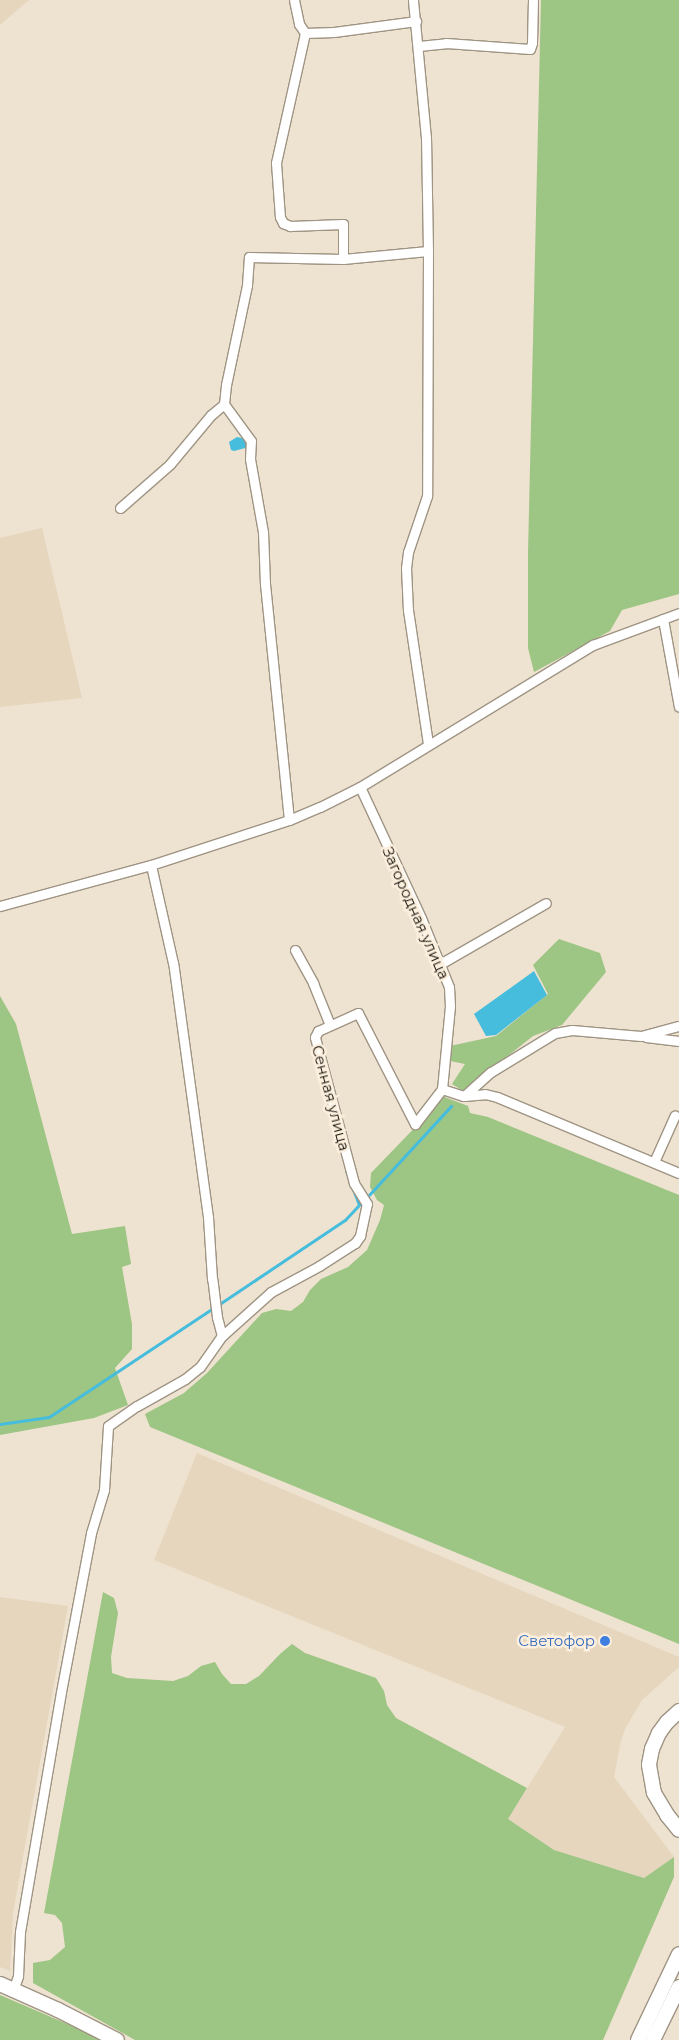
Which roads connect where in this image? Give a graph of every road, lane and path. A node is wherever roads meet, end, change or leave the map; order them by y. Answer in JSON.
{"nodes":[{"id":1,"x":294,"y":0,"type":"edge"},
{"id":2,"x":413,"y":0,"type":"edge"},
{"id":3,"x":534,"y":0,"type":"edge"},
{"id":4,"x":416,"y":21,"type":"junction"},
{"id":5,"x":305,"y":33,"type":"junction"},
{"id":6,"x":419,"y":46,"type":"junction"},
{"id":7,"x":428,"y":251,"type":"junction"},
{"id":8,"x":342,"y":259,"type":"junction"},
{"id":9,"x":224,"y":404,"type":"junction"},
{"id":10,"x":120,"y":508,"type":"dead end"},
{"id":11,"x":679,"y":613,"type":"edge"},
{"id":12,"x":664,"y":620,"type":"junction"},
{"id":13,"x":679,"y":707,"type":"edge"},
{"id":14,"x":428,"y":744,"type":"junction"},
{"id":15,"x":360,"y":788,"type":"junction"},
{"id":16,"x":289,"y":820,"type":"junction"},
{"id":17,"x":152,"y":865,"type":"junction"},
{"id":18,"x":546,"y":903,"type":"dead end"},
{"id":19,"x":0,"y":906,"type":"edge"},
{"id":20,"x":295,"y":950,"type":"dead end"},
{"id":21,"x":440,"y":964,"type":"junction"},
{"id":22,"x":330,"y":1025,"type":"junction"},
{"id":23,"x":679,"y":1026,"type":"edge"},
{"id":24,"x":641,"y":1036,"type":"junction"},
{"id":25,"x":679,"y":1041,"type":"edge"},
{"id":26,"x":442,"y":1089,"type":"junction"},
{"id":27,"x":464,"y":1096,"type":"junction"},
{"id":28,"x":675,"y":1115,"type":"dead end"},
{"id":29,"x":654,"y":1162,"type":"junction"},
{"id":30,"x":679,"y":1173,"type":"edge"},
{"id":31,"x":222,"y":1336,"type":"junction"},
{"id":32,"x":679,"y":1711,"type":"edge"},
{"id":33,"x":679,"y":1830,"type":"edge"},
{"id":34,"x":679,"y":1954,"type":"edge"},
{"id":35,"x":0,"y":1984,"type":"edge"},
{"id":36,"x":679,"y":1987,"type":"edge"},
{"id":37,"x":13,"y":1990,"type":"junction"},
{"id":38,"x":117,"y":2040,"type":"edge"},
{"id":39,"x":638,"y":2040,"type":"edge"},
{"id":40,"x":653,"y":2040,"type":"edge"}],
"edges":[{"from":1,"to":5,"type":"street"},
{"from":2,"to":4,"type":"street"},
{"from":3,"to":6,"type":"street"},
{"from":4,"to":5,"type":"street"},
{"from":4,"to":6,"type":"street"},
{"from":5,"to":8,"type":"street"},
{"from":6,"to":7,"type":"street"},
{"from":7,"to":8,"type":"street"},
{"from":7,"to":14,"type":"street"},
{"from":8,"to":9,"type":"street"},
{"from":9,"to":10,"type":"street"},
{"from":9,"to":16,"type":"street"},
{"from":11,"to":12,"type":"street"},
{"from":12,"to":13,"type":"street"},
{"from":12,"to":14,"type":"street"},
{"from":14,"to":15,"type":"street"},
{"from":15,"to":16,"type":"street"},
{"from":15,"to":21,"type":"street","name":"Загородная улица"},
{"from":16,"to":17,"type":"street"},
{"from":17,"to":19,"type":"street"},
{"from":17,"to":31,"type":"street"},
{"from":18,"to":21,"type":"street"},
{"from":20,"to":22,"type":"street"},
{"from":21,"to":26,"type":"street","name":"Загородная улица"},
{"from":22,"to":26,"type":"street","name":"Сенная улица"},
{"from":22,"to":31,"type":"street","name":"Сенная улица"},
{"from":23,"to":24,"type":"street"},
{"from":24,"to":25,"type":"street"},
{"from":24,"to":27,"type":"street"},
{"from":26,"to":27,"type":"street"},
{"from":27,"to":29,"type":"street"},
{"from":28,"to":29,"type":"street"},
{"from":29,"to":30,"type":"street"},
{"from":31,"to":37,"type":"street"},
{"from":32,"to":33,"type":"main road"},
{"from":34,"to":39,"type":"main road"},
{"from":35,"to":37,"type":"main road"},
{"from":36,"to":40,"type":"main road"},
{"from":37,"to":38,"type":"main road"}]}
